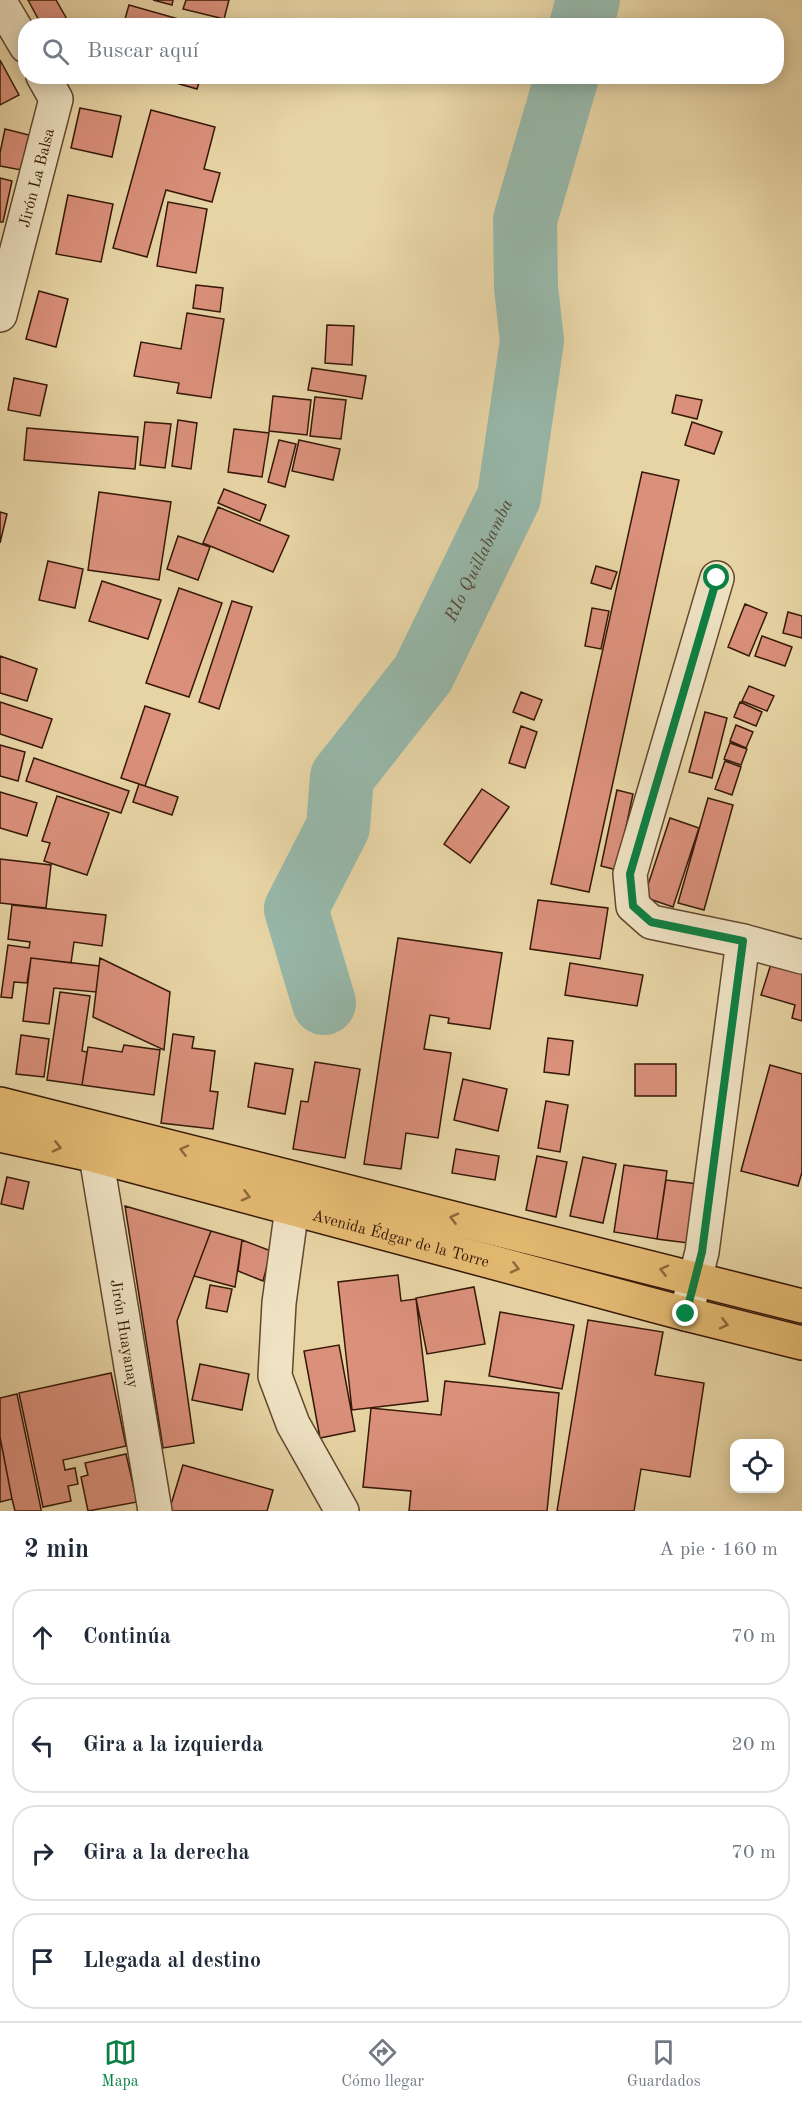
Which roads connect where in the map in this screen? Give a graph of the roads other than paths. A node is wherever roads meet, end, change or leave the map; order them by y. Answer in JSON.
{"nodes":[{"id":1,"x":0,"y":2,"type":"edge"},
{"id":2,"x":18,"y":32,"type":"edge"},
{"id":3,"x":48,"y":84,"type":"edge"},
{"id":4,"x":10,"y":242,"type":"edge"},
{"id":5,"x":0,"y":315,"type":"edge"},
{"id":6,"x":717,"y":578,"type":"dead end"},
{"id":7,"x":743,"y":941,"type":"junction"},
{"id":8,"x":802,"y":957,"type":"edge"},
{"id":9,"x":0,"y":1104,"type":"edge"},
{"id":10,"x":0,"y":1135,"type":"edge"},
{"id":11,"x":96,"y":1156,"type":"junction"},
{"id":12,"x":292,"y":1208,"type":"junction"},
{"id":13,"x":696,"y":1278,"type":"junction"},
{"id":14,"x":802,"y":1306,"type":"edge"},
{"id":15,"x":686,"y":1314,"type":"junction"},
{"id":16,"x":802,"y":1343,"type":"edge"},
{"id":17,"x":155,"y":1511,"type":"edge"},
{"id":18,"x":342,"y":1511,"type":"edge"}],
"edges":[{"from":1,"to":2,"type":"street"},
{"from":3,"to":4,"type":"street","name":"Jirón La Balsa"},
{"from":4,"to":5,"type":"street","name":"Jirón La Balsa"},
{"from":6,"to":7,"type":"street"},
{"from":7,"to":8,"type":"street"},
{"from":7,"to":13,"type":"street"},
{"from":13,"to":9,"type":"highway","name":"Avenida Édgar de la Torre","one_way":true},
{"from":10,"to":11,"type":"highway","name":"Avenida Édgar de la Torre","one_way":true},
{"from":11,"to":12,"type":"highway","name":"Avenida Édgar de la Torre","one_way":true},
{"from":11,"to":17,"type":"street","name":"Jirón Huayanay"},
{"from":12,"to":15,"type":"highway","name":"Avenida Édgar de la Torre","one_way":true},
{"from":12,"to":18,"type":"street"},
{"from":13,"to":14,"type":"highway","name":"Avenida Édgar de la Torre"},
{"from":13,"to":15,"type":"street"},
{"from":15,"to":16,"type":"highway","name":"Avenida Édgar de la Torre","one_way":true}]}
